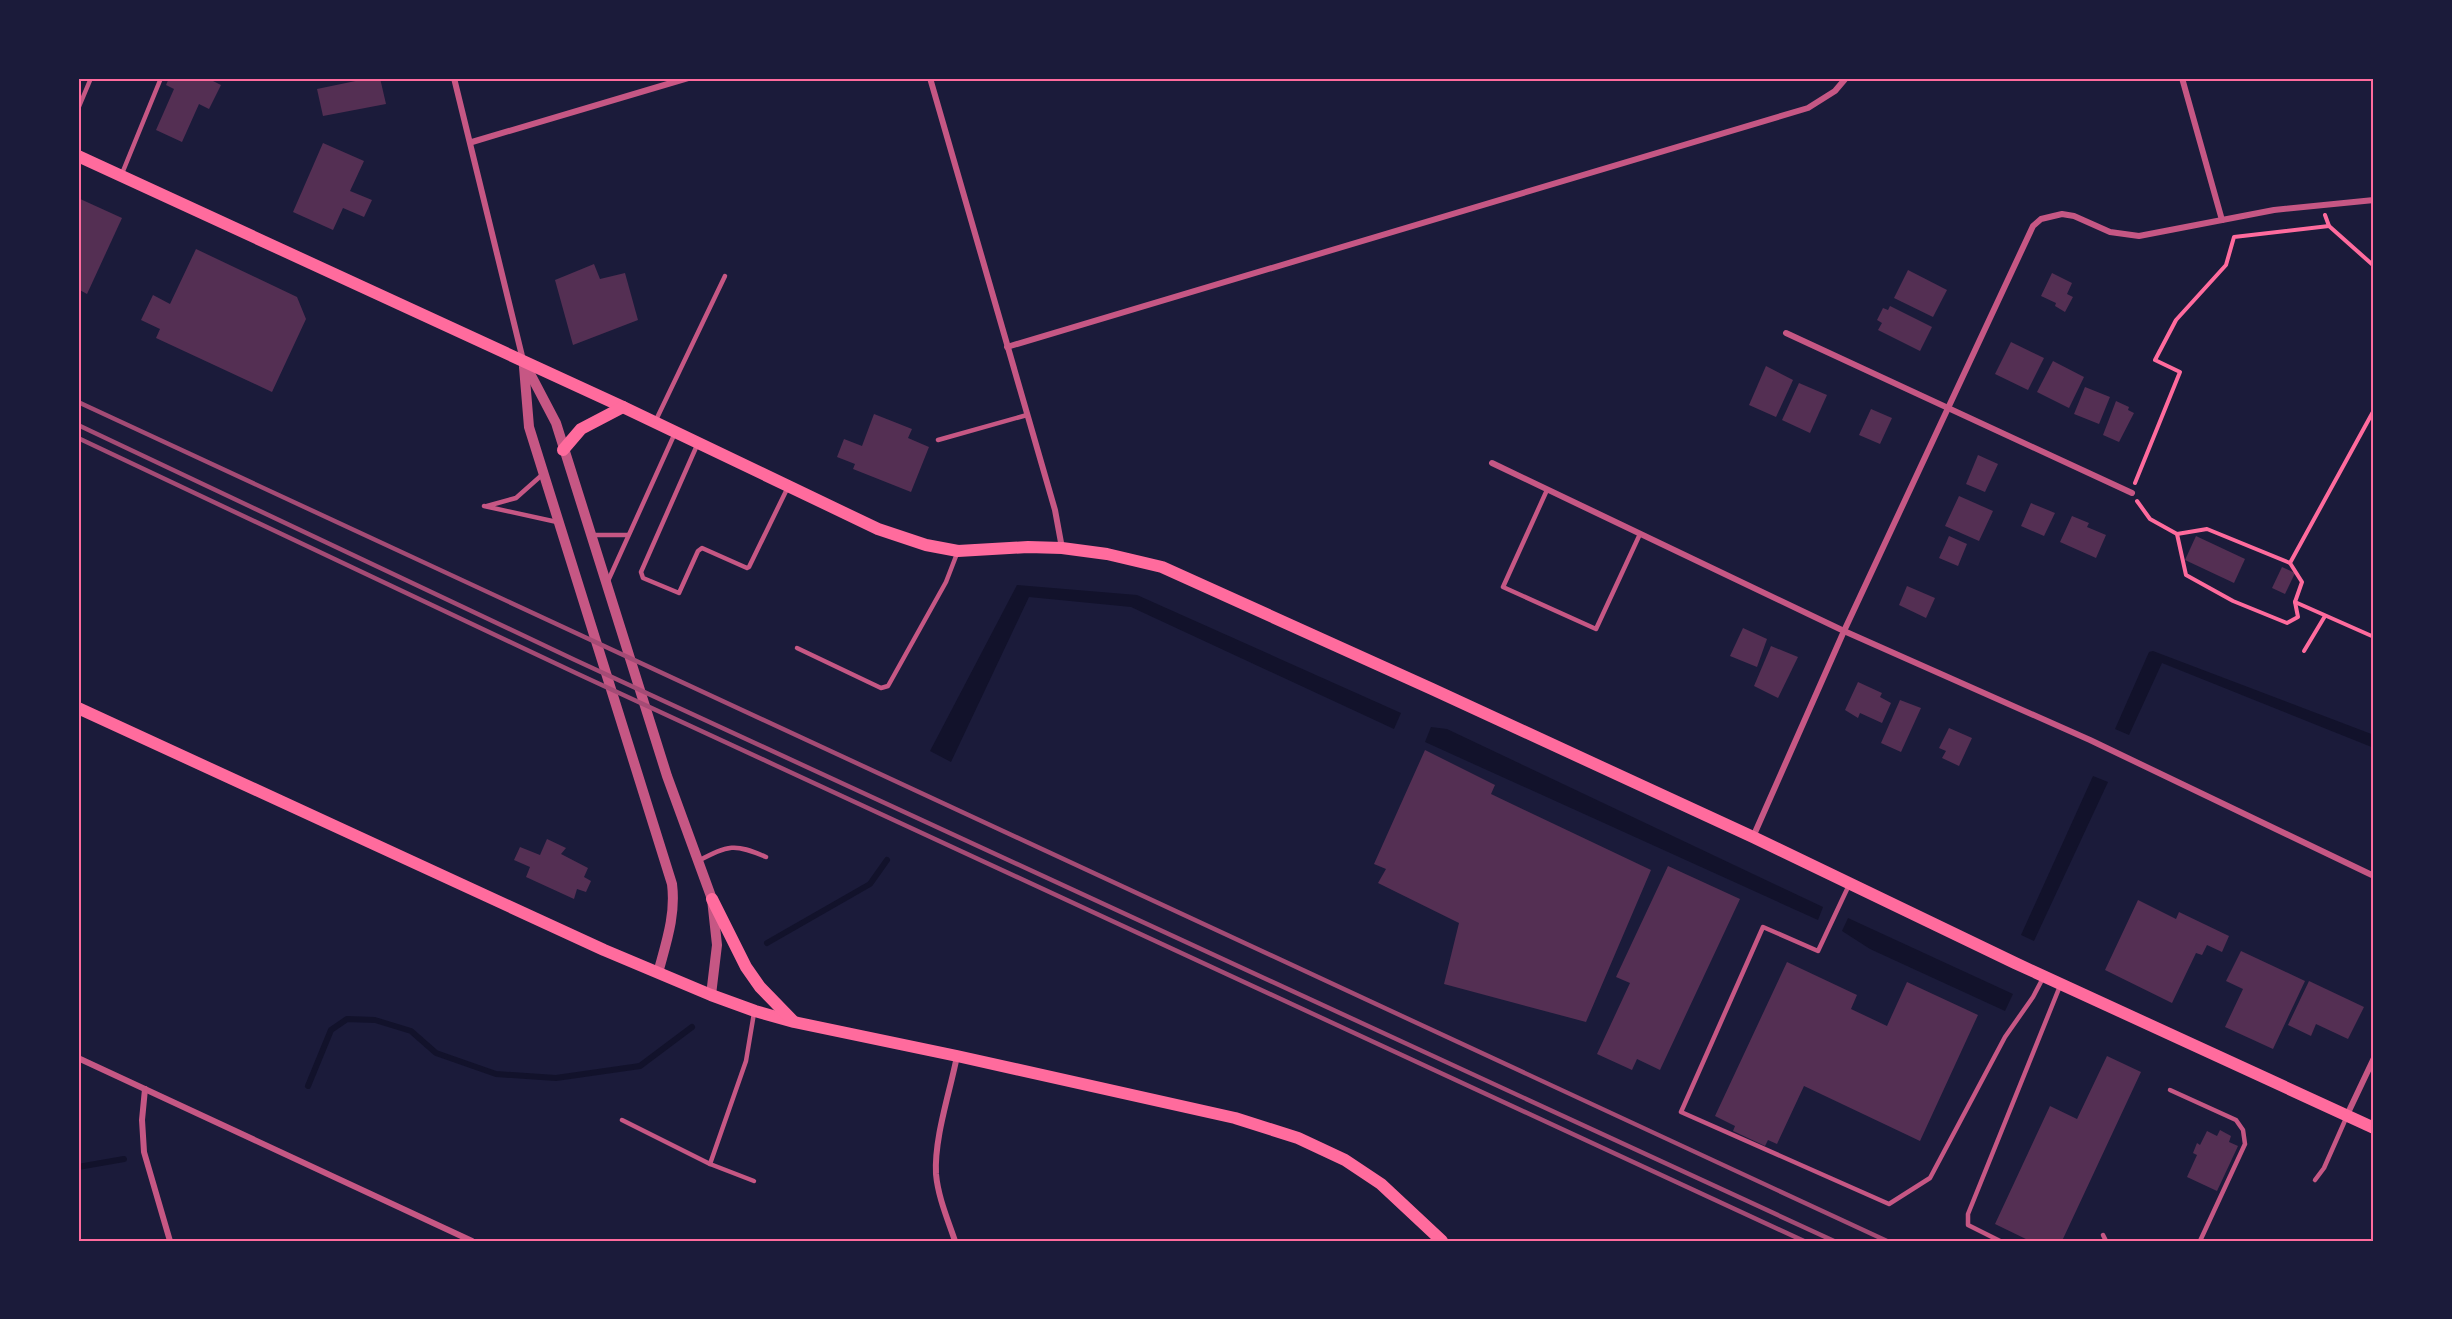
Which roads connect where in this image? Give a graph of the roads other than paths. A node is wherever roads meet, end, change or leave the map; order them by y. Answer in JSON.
{"nodes":[{"id":1,"x":91,"y":78,"type":"edge"},
{"id":2,"x":161,"y":78,"type":"edge"},
{"id":3,"x":454,"y":78,"type":"edge"},
{"id":4,"x":688,"y":78,"type":"edge"},
{"id":5,"x":930,"y":78,"type":"edge"},
{"id":6,"x":1846,"y":78,"type":"edge"},
{"id":7,"x":2182,"y":78,"type":"edge"},
{"id":8,"x":78,"y":110,"type":"edge"},
{"id":9,"x":472,"y":142,"type":"junction"},
{"id":10,"x":78,"y":156,"type":"edge"},
{"id":11,"x":121,"y":176,"type":"junction"},
{"id":12,"x":2374,"y":200,"type":"edge"},
{"id":13,"x":2222,"y":220,"type":"junction"},
{"id":14,"x":724,"y":276,"type":"dead end"},
{"id":15,"x":1786,"y":333,"type":"dead end"},
{"id":16,"x":1007,"y":347,"type":"junction"},
{"id":17,"x":524,"y":362,"type":"junction"},
{"id":18,"x":623,"y":407,"type":"junction"},
{"id":19,"x":1949,"y":408,"type":"junction"},
{"id":20,"x":1027,"y":415,"type":"junction"},
{"id":21,"x":655,"y":422,"type":"junction"},
{"id":22,"x":675,"y":432,"type":"junction"},
{"id":23,"x":938,"y":440,"type":"dead end"},
{"id":24,"x":698,"y":443,"type":"junction"},
{"id":25,"x":563,"y":450,"type":"junction"},
{"id":26,"x":1492,"y":463,"type":"dead end"},
{"id":27,"x":543,"y":474,"type":"junction"},
{"id":28,"x":788,"y":486,"type":"junction"},
{"id":29,"x":1547,"y":490,"type":"junction"},
{"id":30,"x":2132,"y":493,"type":"road end"},
{"id":31,"x":557,"y":522,"type":"junction"},
{"id":32,"x":1640,"y":534,"type":"junction"},
{"id":33,"x":590,"y":535,"type":"junction"},
{"id":34,"x":628,"y":536,"type":"junction"},
{"id":35,"x":1062,"y":548,"type":"junction"},
{"id":36,"x":958,"y":551,"type":"junction"},
{"id":37,"x":606,"y":586,"type":"junction"},
{"id":38,"x":1844,"y":631,"type":"junction"},
{"id":39,"x":797,"y":648,"type":"dead end"},
{"id":40,"x":78,"y":708,"type":"edge"},
{"id":41,"x":1753,"y":837,"type":"junction"},
{"id":42,"x":766,"y":857,"type":"dead end"},
{"id":43,"x":698,"y":861,"type":"junction"},
{"id":44,"x":2374,"y":876,"type":"edge"},
{"id":45,"x":1850,"y":884,"type":"junction"},
{"id":46,"x":712,"y":899,"type":"junction"},
{"id":47,"x":658,"y":973,"type":"junction"},
{"id":48,"x":2044,"y":976,"type":"junction"},
{"id":49,"x":2061,"y":983,"type":"junction"},
{"id":50,"x":711,"y":995,"type":"junction"},
{"id":51,"x":755,"y":1011,"type":"junction"},
{"id":52,"x":794,"y":1022,"type":"junction"},
{"id":53,"x":957,"y":1056,"type":"junction"},
{"id":54,"x":78,"y":1058,"type":"edge"},
{"id":55,"x":2374,"y":1058,"type":"edge"},
{"id":56,"x":145,"y":1089,"type":"junction"},
{"id":57,"x":2170,"y":1090,"type":"dead end"},
{"id":58,"x":2347,"y":1115,"type":"junction"},
{"id":59,"x":622,"y":1120,"type":"dead end"},
{"id":60,"x":2374,"y":1128,"type":"edge"},
{"id":61,"x":710,"y":1164,"type":"junction"},
{"id":62,"x":2315,"y":1180,"type":"dead end"},
{"id":63,"x":754,"y":1181,"type":"dead end"},
{"id":64,"x":2103,"y":1234,"type":"dead end"},
{"id":65,"x":170,"y":1241,"type":"edge"},
{"id":66,"x":472,"y":1241,"type":"edge"},
{"id":67,"x":955,"y":1241,"type":"edge"},
{"id":68,"x":1442,"y":1241,"type":"edge"},
{"id":69,"x":2000,"y":1241,"type":"edge"},
{"id":70,"x":2106,"y":1241,"type":"edge"},
{"id":71,"x":2200,"y":1241,"type":"edge"}],
"edges":[{"from":1,"to":8,"type":"lane"},
{"from":2,"to":11,"type":"lane"},
{"from":3,"to":9,"type":"street"},
{"from":4,"to":9,"type":"street"},
{"from":5,"to":16,"type":"street"},
{"from":6,"to":16,"type":"street"},
{"from":7,"to":13,"type":"street"},
{"from":9,"to":17,"type":"street"},
{"from":10,"to":11,"type":"main road"},
{"from":11,"to":17,"type":"main road"},
{"from":12,"to":13,"type":"street"},
{"from":13,"to":19,"type":"street"},
{"from":14,"to":21,"type":"lane"},
{"from":15,"to":19,"type":"street"},
{"from":16,"to":20,"type":"street"},
{"from":17,"to":18,"type":"main road"},
{"from":17,"to":25,"type":"street"},
{"from":17,"to":27,"type":"street"},
{"from":18,"to":21,"type":"main road"},
{"from":18,"to":25,"type":"main road"},
{"from":19,"to":30,"type":"street"},
{"from":19,"to":38,"type":"street"},
{"from":20,"to":23,"type":"lane"},
{"from":20,"to":35,"type":"street"},
{"from":21,"to":22,"type":"main road"},
{"from":22,"to":24,"type":"main road"},
{"from":22,"to":34,"type":"lane"},
{"from":24,"to":28,"type":"main road"},
{"from":24,"to":28,"type":"lane"},
{"from":25,"to":33,"type":"street"},
{"from":26,"to":29,"type":"street"},
{"from":27,"to":31,"type":"street"},
{"from":27,"to":31,"type":"lane"},
{"from":28,"to":36,"type":"main road"},
{"from":29,"to":32,"type":"street"},
{"from":29,"to":32,"type":"lane"},
{"from":31,"to":47,"type":"street"},
{"from":32,"to":38,"type":"street"},
{"from":33,"to":34,"type":"lane"},
{"from":33,"to":37,"type":"street"},
{"from":34,"to":37,"type":"lane"},
{"from":35,"to":36,"type":"main road"},
{"from":35,"to":41,"type":"main road"},
{"from":36,"to":39,"type":"lane"},
{"from":37,"to":43,"type":"street"},
{"from":38,"to":41,"type":"street"},
{"from":38,"to":44,"type":"street"},
{"from":40,"to":47,"type":"main road"},
{"from":41,"to":45,"type":"main road"},
{"from":42,"to":43,"type":"lane"},
{"from":43,"to":46,"type":"street"},
{"from":45,"to":48,"type":"main road"},
{"from":45,"to":48,"type":"lane"},
{"from":46,"to":50,"type":"street"},
{"from":46,"to":52,"type":"main road"},
{"from":47,"to":50,"type":"main road"},
{"from":48,"to":49,"type":"main road"},
{"from":49,"to":58,"type":"main road"},
{"from":49,"to":69,"type":"lane"},
{"from":50,"to":51,"type":"main road"},
{"from":51,"to":52,"type":"main road"},
{"from":51,"to":61,"type":"lane"},
{"from":52,"to":53,"type":"main road"},
{"from":53,"to":67,"type":"street"},
{"from":53,"to":68,"type":"main road"},
{"from":54,"to":56,"type":"street"},
{"from":55,"to":58,"type":"street"},
{"from":56,"to":65,"type":"street"},
{"from":56,"to":66,"type":"street"},
{"from":57,"to":71,"type":"lane"},
{"from":58,"to":60,"type":"main road"},
{"from":58,"to":62,"type":"lane"},
{"from":59,"to":61,"type":"lane"},
{"from":61,"to":63,"type":"lane"},
{"from":64,"to":70,"type":"lane"}]}
